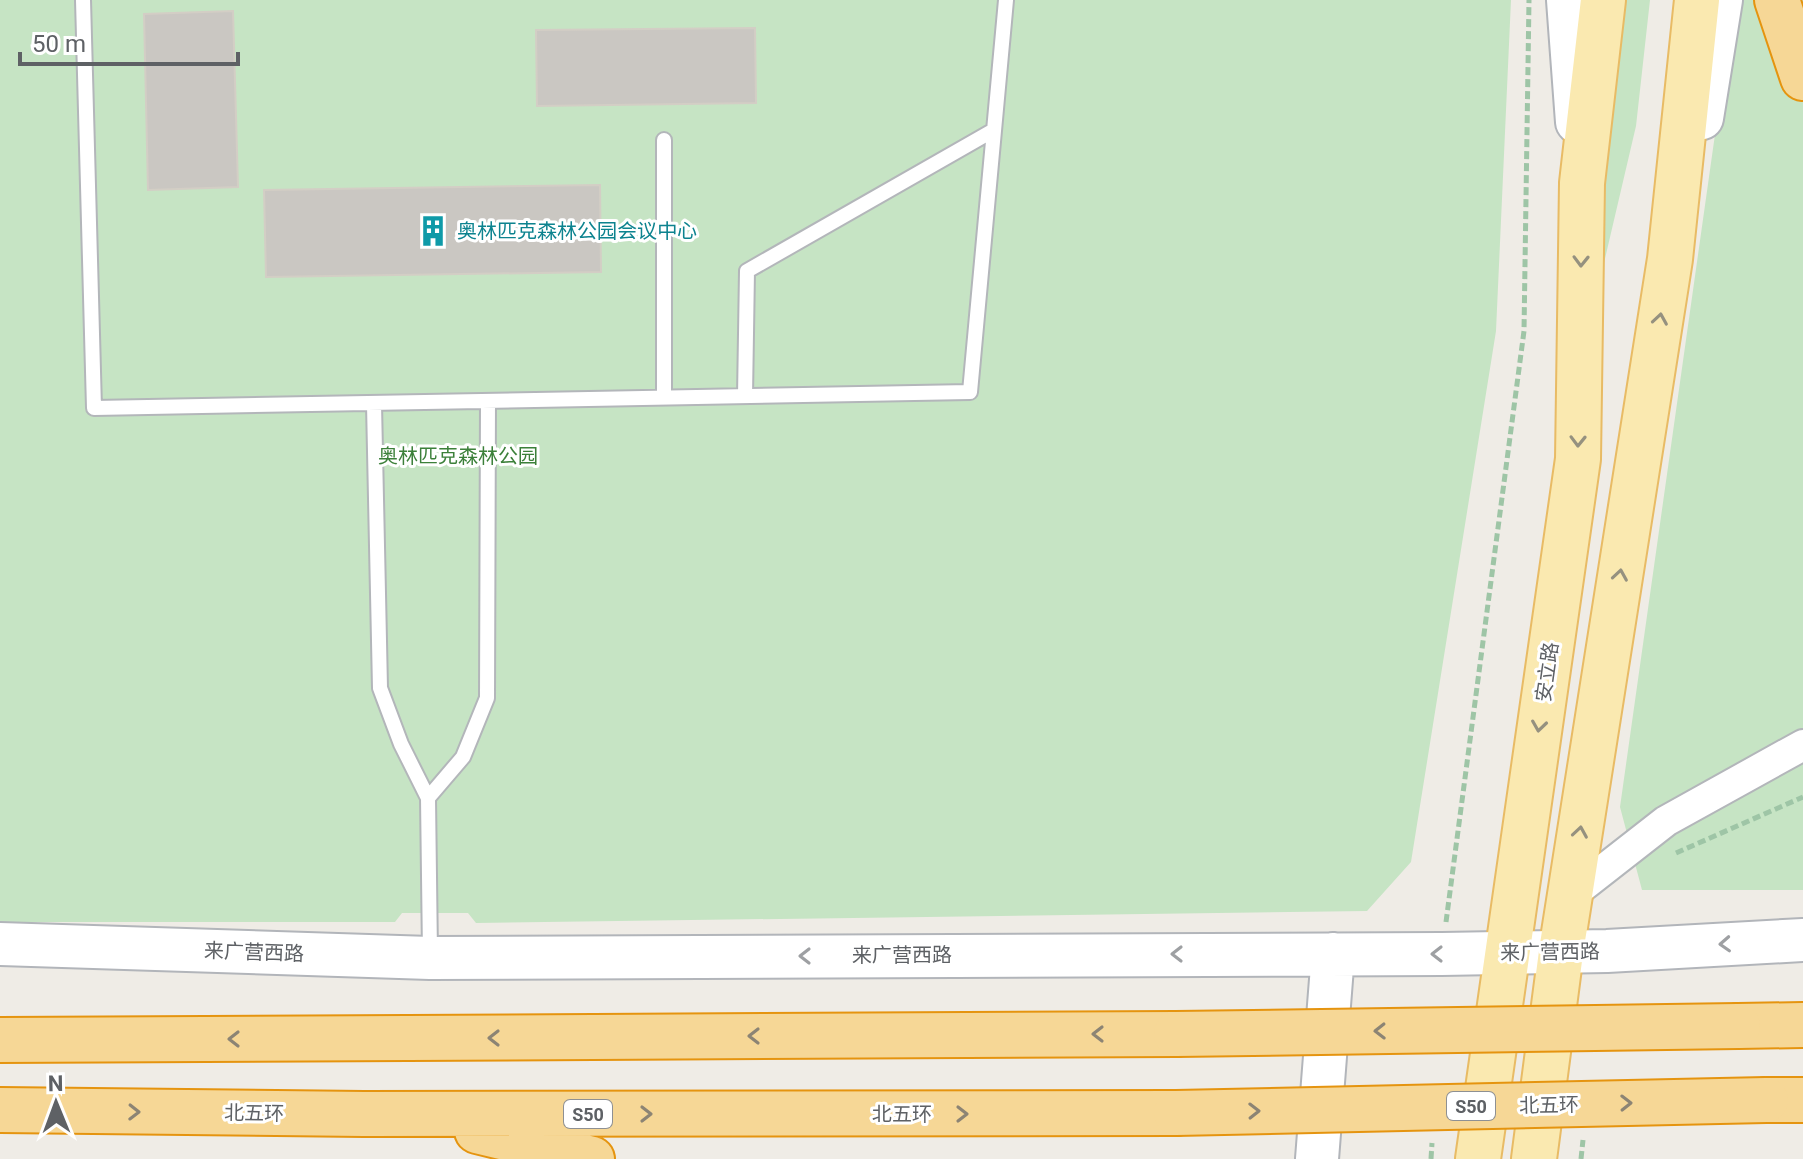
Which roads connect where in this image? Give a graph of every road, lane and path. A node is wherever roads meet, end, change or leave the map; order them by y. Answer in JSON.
{"nodes":[{"id":1,"x":83,"y":0,"type":"edge"},
{"id":2,"x":1006,"y":0,"type":"edge"},
{"id":3,"x":1529,"y":0,"type":"edge"},
{"id":4,"x":1568,"y":0,"type":"edge"},
{"id":5,"x":1603,"y":0,"type":"edge"},
{"id":6,"x":1697,"y":0,"type":"edge"},
{"id":7,"x":1721,"y":0,"type":"edge"},
{"id":8,"x":1777,"y":0,"type":"edge"},
{"id":9,"x":1803,"y":78,"type":"edge"},
{"id":10,"x":994,"y":130,"type":"junction"},
{"id":11,"x":664,"y":140,"type":"dead end"},
{"id":12,"x":1582,"y":183,"type":"junction"},
{"id":13,"x":1670,"y":259,"type":"junction"},
{"id":14,"x":745,"y":396,"type":"junction"},
{"id":15,"x":664,"y":397,"type":"junction"},
{"id":16,"x":488,"y":401,"type":"junction"},
{"id":17,"x":374,"y":404,"type":"junction"},
{"id":18,"x":1803,"y":745,"type":"edge"},
{"id":19,"x":1803,"y":797,"type":"edge"},
{"id":20,"x":428,"y":798,"type":"junction"},
{"id":21,"x":1669,"y":856,"type":"dead end"},
{"id":22,"x":1570,"y":896,"type":"junction"},
{"id":23,"x":1803,"y":940,"type":"edge"},
{"id":24,"x":0,"y":944,"type":"edge"},
{"id":25,"x":1561,"y":952,"type":"junction"},
{"id":26,"x":1506,"y":953,"type":"junction"},
{"id":27,"x":1333,"y":954,"type":"junction"},
{"id":28,"x":1442,"y":954,"type":"junction"},
{"id":29,"x":430,"y":958,"type":"junction"},
{"id":30,"x":1803,"y":1025,"type":"edge"},
{"id":31,"x":0,"y":1040,"type":"edge"},
{"id":32,"x":1784,"y":1100,"type":"edge"},
{"id":33,"x":0,"y":1110,"type":"edge"},
{"id":34,"x":364,"y":1114,"type":"junction"},
{"id":35,"x":1433,"y":1127,"type":"dead end"},
{"id":36,"x":592,"y":1159,"type":"edge"},
{"id":37,"x":1317,"y":1159,"type":"edge"},
{"id":38,"x":1431,"y":1159,"type":"edge"},
{"id":39,"x":1478,"y":1159,"type":"edge"},
{"id":40,"x":1534,"y":1159,"type":"edge"}],
"edges":[{"from":1,"to":17,"type":"lane"},
{"from":2,"to":10,"type":"lane"},
{"from":3,"to":28,"type":"path"},
{"from":4,"to":12,"type":"street","name":"安立路"},
{"from":5,"to":12,"type":"main road","name":"安立路"},
{"from":6,"to":13,"type":"main road"},
{"from":7,"to":13,"type":"street"},
{"from":8,"to":9,"type":"highway"},
{"from":10,"to":14,"type":"lane"},
{"from":10,"to":14,"type":"lane"},
{"from":11,"to":15,"type":"lane"},
{"from":12,"to":26,"type":"main road","name":"安立路","one_way":true},
{"from":22,"to":13,"type":"main road","one_way":true},
{"from":14,"to":15,"type":"lane"},
{"from":15,"to":16,"type":"lane"},
{"from":16,"to":17,"type":"lane"},
{"from":16,"to":20,"type":"lane"},
{"from":17,"to":20,"type":"lane"},
{"from":18,"to":22,"type":"street"},
{"from":19,"to":21,"type":"path"},
{"from":20,"to":29,"type":"lane"},
{"from":22,"to":25,"type":"main road"},
{"from":23,"to":25,"type":"street","name":"来广营西路","one_way":true},
{"from":24,"to":29,"type":"street","name":"来广营西路"},
{"from":25,"to":26,"type":"street","name":"来广营西路"},
{"from":25,"to":40,"type":"main road"},
{"from":26,"to":28,"type":"street","name":"来广营西路"},
{"from":26,"to":39,"type":"main road","name":"安立路"},
{"from":28,"to":27,"type":"street","name":"来广营西路","one_way":true},
{"from":27,"to":29,"type":"street","name":"来广营西路","one_way":true},
{"from":27,"to":37,"type":"street"},
{"from":30,"to":31,"type":"highway","one_way":true,"bridge":true},
{"from":34,"to":32,"type":"highway","name":"北五环","number":"S50","one_way":true,"bridge":true},
{"from":33,"to":34,"type":"highway","name":"北五环","number":"S50","one_way":true},
{"from":34,"to":36,"type":"highway"},
{"from":35,"to":38,"type":"path"}]}
